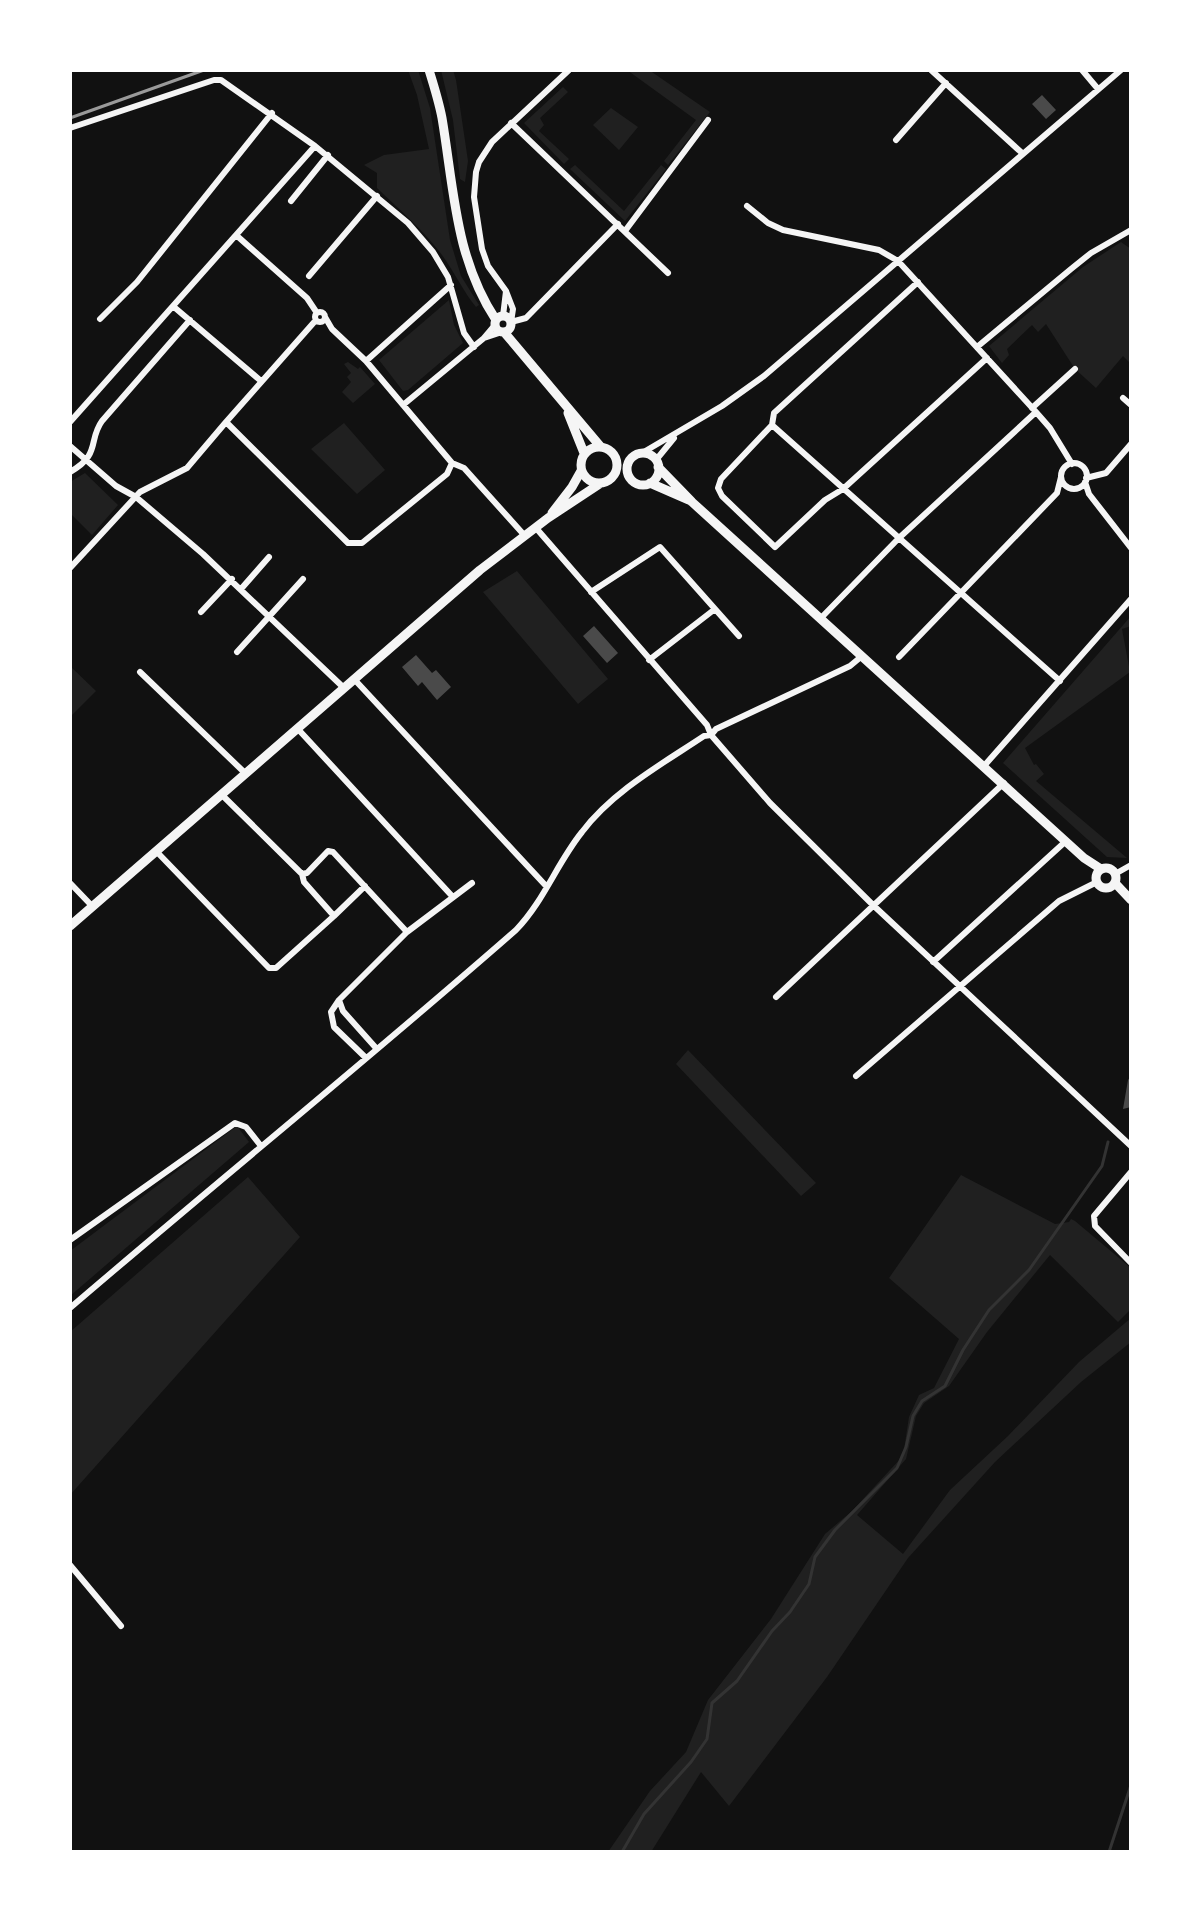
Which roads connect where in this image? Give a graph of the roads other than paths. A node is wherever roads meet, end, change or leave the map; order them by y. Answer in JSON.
{"nodes":[{"id":1,"x":429,"y":70,"type":"edge"},
{"id":2,"x":569,"y":70,"type":"edge"},
{"id":3,"x":931,"y":70,"type":"edge"},
{"id":4,"x":1082,"y":70,"type":"edge"},
{"id":5,"x":1121,"y":70,"type":"edge"},
{"id":6,"x":946,"y":83,"type":"junction"},
{"id":7,"x":1098,"y":89,"type":"junction"},
{"id":8,"x":272,"y":113,"type":"junction"},
{"id":9,"x":708,"y":120,"type":"dead end"},
{"id":10,"x":511,"y":123,"type":"junction"},
{"id":11,"x":70,"y":128,"type":"edge"},
{"id":12,"x":896,"y":140,"type":"dead end"},
{"id":13,"x":315,"y":146,"type":"junction"},
{"id":14,"x":1022,"y":153,"type":"junction"},
{"id":15,"x":328,"y":155,"type":"junction"},
{"id":16,"x":377,"y":196,"type":"junction"},
{"id":17,"x":291,"y":201,"type":"dead end"},
{"id":18,"x":747,"y":206,"type":"dead end"},
{"id":19,"x":618,"y":224,"type":"junction"},
{"id":20,"x":1131,"y":230,"type":"edge"},
{"id":21,"x":625,"y":231,"type":"junction"},
{"id":22,"x":236,"y":235,"type":"junction"},
{"id":23,"x":1123,"y":236,"type":"junction"},
{"id":24,"x":1131,"y":242,"type":"edge"},
{"id":25,"x":898,"y":261,"type":"junction"},
{"id":26,"x":668,"y":273,"type":"dead end"},
{"id":27,"x":309,"y":276,"type":"dead end"},
{"id":28,"x":918,"y":282,"type":"junction"},
{"id":29,"x":451,"y":285,"type":"junction"},
{"id":30,"x":174,"y":307,"type":"junction"},
{"id":31,"x":320,"y":318,"type":"junction"},
{"id":32,"x":100,"y":319,"type":"dead end"},
{"id":33,"x":190,"y":320,"type":"junction"},
{"id":34,"x":503,"y":325,"type":"junction"},
{"id":35,"x":474,"y":347,"type":"junction"},
{"id":36,"x":977,"y":347,"type":"junction"},
{"id":37,"x":987,"y":358,"type":"junction"},
{"id":38,"x":366,"y":361,"type":"junction"},
{"id":39,"x":1075,"y":369,"type":"dead end"},
{"id":40,"x":261,"y":381,"type":"junction"},
{"id":41,"x":1123,"y":398,"type":"dead end"},
{"id":42,"x":403,"y":405,"type":"junction"},
{"id":43,"x":1131,"y":405,"type":"edge"},
{"id":44,"x":565,"y":406,"type":"junction"},
{"id":45,"x":1034,"y":410,"type":"junction"},
{"id":46,"x":70,"y":422,"type":"edge"},
{"id":47,"x":226,"y":422,"type":"junction"},
{"id":48,"x":772,"y":425,"type":"junction"},
{"id":49,"x":675,"y":435,"type":"junction"},
{"id":50,"x":1131,"y":444,"type":"edge"},
{"id":51,"x":70,"y":446,"type":"edge"},
{"id":52,"x":600,"y":446,"type":"junction"},
{"id":53,"x":1063,"y":450,"type":"junction"},
{"id":54,"x":584,"y":453,"type":"junction"},
{"id":55,"x":615,"y":455,"type":"junction"},
{"id":56,"x":637,"y":455,"type":"junction"},
{"id":57,"x":86,"y":460,"type":"junction"},
{"id":58,"x":452,"y":463,"type":"junction"},
{"id":59,"x":657,"y":464,"type":"junction"},
{"id":60,"x":1072,"y":464,"type":"junction"},
{"id":61,"x":1064,"y":468,"type":"junction"},
{"id":62,"x":581,"y":471,"type":"junction"},
{"id":63,"x":70,"y":472,"type":"edge"},
{"id":64,"x":1061,"y":477,"type":"junction"},
{"id":65,"x":612,"y":478,"type":"junction"},
{"id":66,"x":631,"y":480,"type":"junction"},
{"id":67,"x":1086,"y":480,"type":"junction"},
{"id":68,"x":601,"y":483,"type":"junction"},
{"id":69,"x":650,"y":483,"type":"junction"},
{"id":70,"x":843,"y":489,"type":"junction"},
{"id":71,"x":1074,"y":489,"type":"junction"},
{"id":72,"x":1057,"y":493,"type":"junction"},
{"id":73,"x":1089,"y":494,"type":"junction"},
{"id":74,"x":136,"y":497,"type":"junction"},
{"id":75,"x":692,"y":502,"type":"junction"},
{"id":76,"x":548,"y":518,"type":"junction"},
{"id":77,"x":536,"y":528,"type":"junction"},
{"id":78,"x":525,"y":536,"type":"junction"},
{"id":79,"x":899,"y":538,"type":"junction"},
{"id":80,"x":1131,"y":548,"type":"edge"},
{"id":81,"x":269,"y":557,"type":"dead end"},
{"id":82,"x":70,"y":568,"type":"edge"},
{"id":83,"x":232,"y":579,"type":"junction"},
{"id":84,"x":303,"y":579,"type":"dead end"},
{"id":85,"x":241,"y":589,"type":"junction"},
{"id":86,"x":591,"y":592,"type":"junction"},
{"id":87,"x":961,"y":594,"type":"junction"},
{"id":88,"x":1131,"y":599,"type":"edge"},
{"id":89,"x":715,"y":609,"type":"junction"},
{"id":90,"x":201,"y":612,"type":"dead end"},
{"id":91,"x":272,"y":617,"type":"junction"},
{"id":92,"x":820,"y":619,"type":"junction"},
{"id":93,"x":739,"y":636,"type":"dead end"},
{"id":94,"x":237,"y":652,"type":"dead end"},
{"id":95,"x":862,"y":656,"type":"junction"},
{"id":96,"x":899,"y":657,"type":"dead end"},
{"id":97,"x":649,"y":660,"type":"junction"},
{"id":98,"x":140,"y":672,"type":"dead end"},
{"id":99,"x":354,"y":679,"type":"junction"},
{"id":100,"x":1060,"y":681,"type":"junction"},
{"id":101,"x":344,"y":688,"type":"junction"},
{"id":102,"x":297,"y":728,"type":"junction"},
{"id":103,"x":711,"y":735,"type":"junction"},
{"id":104,"x":984,"y":766,"type":"junction"},
{"id":105,"x":245,"y":773,"type":"junction"},
{"id":106,"x":1004,"y":783,"type":"junction"},
{"id":107,"x":221,"y":794,"type":"junction"},
{"id":108,"x":1066,"y":841,"type":"junction"},
{"id":109,"x":156,"y":851,"type":"junction"},
{"id":110,"x":1131,"y":865,"type":"edge"},
{"id":111,"x":1101,"y":869,"type":"junction"},
{"id":112,"x":302,"y":874,"type":"junction"},
{"id":113,"x":1115,"y":878,"type":"junction"},
{"id":114,"x":1097,"y":882,"type":"junction"},
{"id":115,"x":70,"y":883,"type":"edge"},
{"id":116,"x":472,"y":883,"type":"dead end"},
{"id":117,"x":365,"y":886,"type":"junction"},
{"id":118,"x":547,"y":887,"type":"junction"},
{"id":119,"x":452,"y":896,"type":"junction"},
{"id":120,"x":1131,"y":900,"type":"edge"},
{"id":121,"x":874,"y":906,"type":"junction"},
{"id":122,"x":93,"y":907,"type":"junction"},
{"id":123,"x":334,"y":916,"type":"junction"},
{"id":124,"x":70,"y":926,"type":"edge"},
{"id":125,"x":407,"y":932,"type":"junction"},
{"id":126,"x":933,"y":962,"type":"junction"},
{"id":127,"x":960,"y":987,"type":"junction"},
{"id":128,"x":776,"y":997,"type":"dead end"},
{"id":129,"x":339,"y":1000,"type":"junction"},
{"id":130,"x":376,"y":1048,"type":"junction"},
{"id":131,"x":365,"y":1057,"type":"junction"},
{"id":132,"x":856,"y":1076,"type":"dead end"},
{"id":133,"x":261,"y":1146,"type":"junction"},
{"id":134,"x":1131,"y":1146,"type":"edge"},
{"id":135,"x":1131,"y":1172,"type":"edge"},
{"id":136,"x":70,"y":1240,"type":"edge"},
{"id":137,"x":1131,"y":1263,"type":"edge"},
{"id":138,"x":70,"y":1308,"type":"edge"},
{"id":139,"x":70,"y":1565,"type":"edge"},
{"id":140,"x":121,"y":1626,"type":"dead end"}],
"edges":[{"from":1,"to":34,"type":"main road"},
{"from":2,"to":10,"type":"street"},
{"from":3,"to":6,"type":"street"},
{"from":4,"to":7,"type":"street"},
{"from":5,"to":7,"type":"street"},
{"from":6,"to":12,"type":"street"},
{"from":6,"to":14,"type":"street"},
{"from":7,"to":14,"type":"street"},
{"from":8,"to":11,"type":"street"},
{"from":8,"to":13,"type":"street"},
{"from":8,"to":32,"type":"street"},
{"from":9,"to":21,"type":"street"},
{"from":10,"to":19,"type":"street"},
{"from":10,"to":34,"type":"street"},
{"from":13,"to":15,"type":"street"},
{"from":13,"to":22,"type":"street"},
{"from":14,"to":25,"type":"street"},
{"from":15,"to":16,"type":"street"},
{"from":15,"to":17,"type":"street"},
{"from":16,"to":27,"type":"street"},
{"from":16,"to":29,"type":"street"},
{"from":18,"to":25,"type":"street"},
{"from":19,"to":21,"type":"street"},
{"from":19,"to":34,"type":"street"},
{"from":20,"to":23,"type":"street"},
{"from":21,"to":26,"type":"street"},
{"from":22,"to":30,"type":"street"},
{"from":22,"to":31,"type":"street"},
{"from":23,"to":24,"type":"street"},
{"from":23,"to":36,"type":"street"},
{"from":25,"to":28,"type":"street"},
{"from":25,"to":49,"type":"street"},
{"from":28,"to":36,"type":"street"},
{"from":28,"to":48,"type":"street"},
{"from":29,"to":35,"type":"street"},
{"from":29,"to":38,"type":"street"},
{"from":30,"to":33,"type":"street"},
{"from":30,"to":46,"type":"street"},
{"from":31,"to":38,"type":"street"},
{"from":31,"to":40,"type":"street"},
{"from":33,"to":40,"type":"street"},
{"from":33,"to":57,"type":"street"},
{"from":34,"to":35,"type":"street"},
{"from":34,"to":44,"type":"main road"},
{"from":35,"to":42,"type":"street"},
{"from":36,"to":37,"type":"street"},
{"from":37,"to":45,"type":"street"},
{"from":37,"to":70,"type":"street"},
{"from":38,"to":42,"type":"street"},
{"from":39,"to":45,"type":"street"},
{"from":40,"to":47,"type":"street"},
{"from":41,"to":43,"type":"street"},
{"from":42,"to":58,"type":"street"},
{"from":44,"to":52,"type":"main road"},
{"from":44,"to":54,"type":"main road"},
{"from":45,"to":53,"type":"street"},
{"from":45,"to":79,"type":"street"},
{"from":47,"to":58,"type":"street"},
{"from":47,"to":74,"type":"street"},
{"from":48,"to":70,"type":"street"},
{"from":48,"to":70,"type":"street"},
{"from":49,"to":56,"type":"street"},
{"from":49,"to":59,"type":"street"},
{"from":50,"to":67,"type":"street"},
{"from":51,"to":57,"type":"street"},
{"from":52,"to":54,"type":"main road"},
{"from":52,"to":55,"type":"main road"},
{"from":53,"to":60,"type":"street"},
{"from":53,"to":61,"type":"street"},
{"from":54,"to":62,"type":"main road"},
{"from":55,"to":56,"type":"main road"},
{"from":55,"to":65,"type":"main road"},
{"from":56,"to":59,"type":"main road"},
{"from":56,"to":66,"type":"main road"},
{"from":57,"to":63,"type":"street"},
{"from":57,"to":74,"type":"street"},
{"from":58,"to":78,"type":"street"},
{"from":59,"to":69,"type":"main road"},
{"from":59,"to":75,"type":"main road"},
{"from":60,"to":61,"type":"street"},
{"from":60,"to":67,"type":"street"},
{"from":61,"to":64,"type":"street"},
{"from":62,"to":68,"type":"main road"},
{"from":62,"to":76,"type":"main road"},
{"from":64,"to":71,"type":"street"},
{"from":64,"to":72,"type":"street"},
{"from":65,"to":66,"type":"main road"},
{"from":65,"to":68,"type":"main road"},
{"from":66,"to":69,"type":"main road"},
{"from":67,"to":71,"type":"street"},
{"from":67,"to":73,"type":"street"},
{"from":68,"to":76,"type":"main road"},
{"from":69,"to":75,"type":"main road"},
{"from":70,"to":79,"type":"street"},
{"from":71,"to":72,"type":"street"},
{"from":71,"to":73,"type":"street"},
{"from":72,"to":87,"type":"street"},
{"from":73,"to":80,"type":"street"},
{"from":74,"to":82,"type":"street"},
{"from":74,"to":83,"type":"street"},
{"from":75,"to":92,"type":"main road"},
{"from":76,"to":77,"type":"main road"},
{"from":77,"to":78,"type":"main road"},
{"from":77,"to":86,"type":"street"},
{"from":78,"to":99,"type":"main road"},
{"from":79,"to":87,"type":"street"},
{"from":79,"to":92,"type":"street"},
{"from":81,"to":85,"type":"street"},
{"from":83,"to":85,"type":"street"},
{"from":83,"to":90,"type":"street"},
{"from":84,"to":91,"type":"street"},
{"from":85,"to":91,"type":"street"},
{"from":86,"to":89,"type":"street"},
{"from":86,"to":97,"type":"street"},
{"from":87,"to":96,"type":"street"},
{"from":87,"to":100,"type":"street"},
{"from":88,"to":100,"type":"street"},
{"from":89,"to":93,"type":"street"},
{"from":89,"to":97,"type":"street"},
{"from":91,"to":94,"type":"street"},
{"from":91,"to":101,"type":"street"},
{"from":92,"to":95,"type":"main road"},
{"from":95,"to":103,"type":"street"},
{"from":95,"to":104,"type":"main road"},
{"from":97,"to":103,"type":"street"},
{"from":98,"to":105,"type":"street"},
{"from":99,"to":101,"type":"main road"},
{"from":99,"to":118,"type":"street"},
{"from":100,"to":104,"type":"street"},
{"from":101,"to":102,"type":"main road"},
{"from":102,"to":105,"type":"main road"},
{"from":102,"to":119,"type":"street"},
{"from":103,"to":118,"type":"street"},
{"from":103,"to":121,"type":"street"},
{"from":104,"to":106,"type":"main road"},
{"from":105,"to":107,"type":"main road"},
{"from":106,"to":108,"type":"main road"},
{"from":106,"to":121,"type":"street"},
{"from":107,"to":109,"type":"main road"},
{"from":107,"to":112,"type":"street"},
{"from":108,"to":111,"type":"main road"},
{"from":108,"to":126,"type":"street"},
{"from":109,"to":122,"type":"main road"},
{"from":109,"to":123,"type":"street"},
{"from":110,"to":113,"type":"street"},
{"from":111,"to":113,"type":"main road"},
{"from":111,"to":114,"type":"main road"},
{"from":112,"to":117,"type":"street"},
{"from":112,"to":123,"type":"street"},
{"from":113,"to":114,"type":"main road"},
{"from":113,"to":120,"type":"main road"},
{"from":114,"to":127,"type":"street"},
{"from":115,"to":122,"type":"street"},
{"from":116,"to":119,"type":"street"},
{"from":117,"to":123,"type":"street"},
{"from":117,"to":125,"type":"street"},
{"from":118,"to":130,"type":"street"},
{"from":119,"to":125,"type":"street"},
{"from":121,"to":126,"type":"street"},
{"from":121,"to":128,"type":"street"},
{"from":122,"to":124,"type":"main road"},
{"from":125,"to":129,"type":"street"},
{"from":126,"to":127,"type":"street"},
{"from":127,"to":132,"type":"street"},
{"from":127,"to":134,"type":"street"},
{"from":129,"to":130,"type":"street"},
{"from":129,"to":131,"type":"street"},
{"from":130,"to":131,"type":"street"},
{"from":131,"to":133,"type":"street"},
{"from":133,"to":136,"type":"street"},
{"from":133,"to":138,"type":"street"},
{"from":135,"to":137,"type":"street"},
{"from":139,"to":140,"type":"street"}]}
